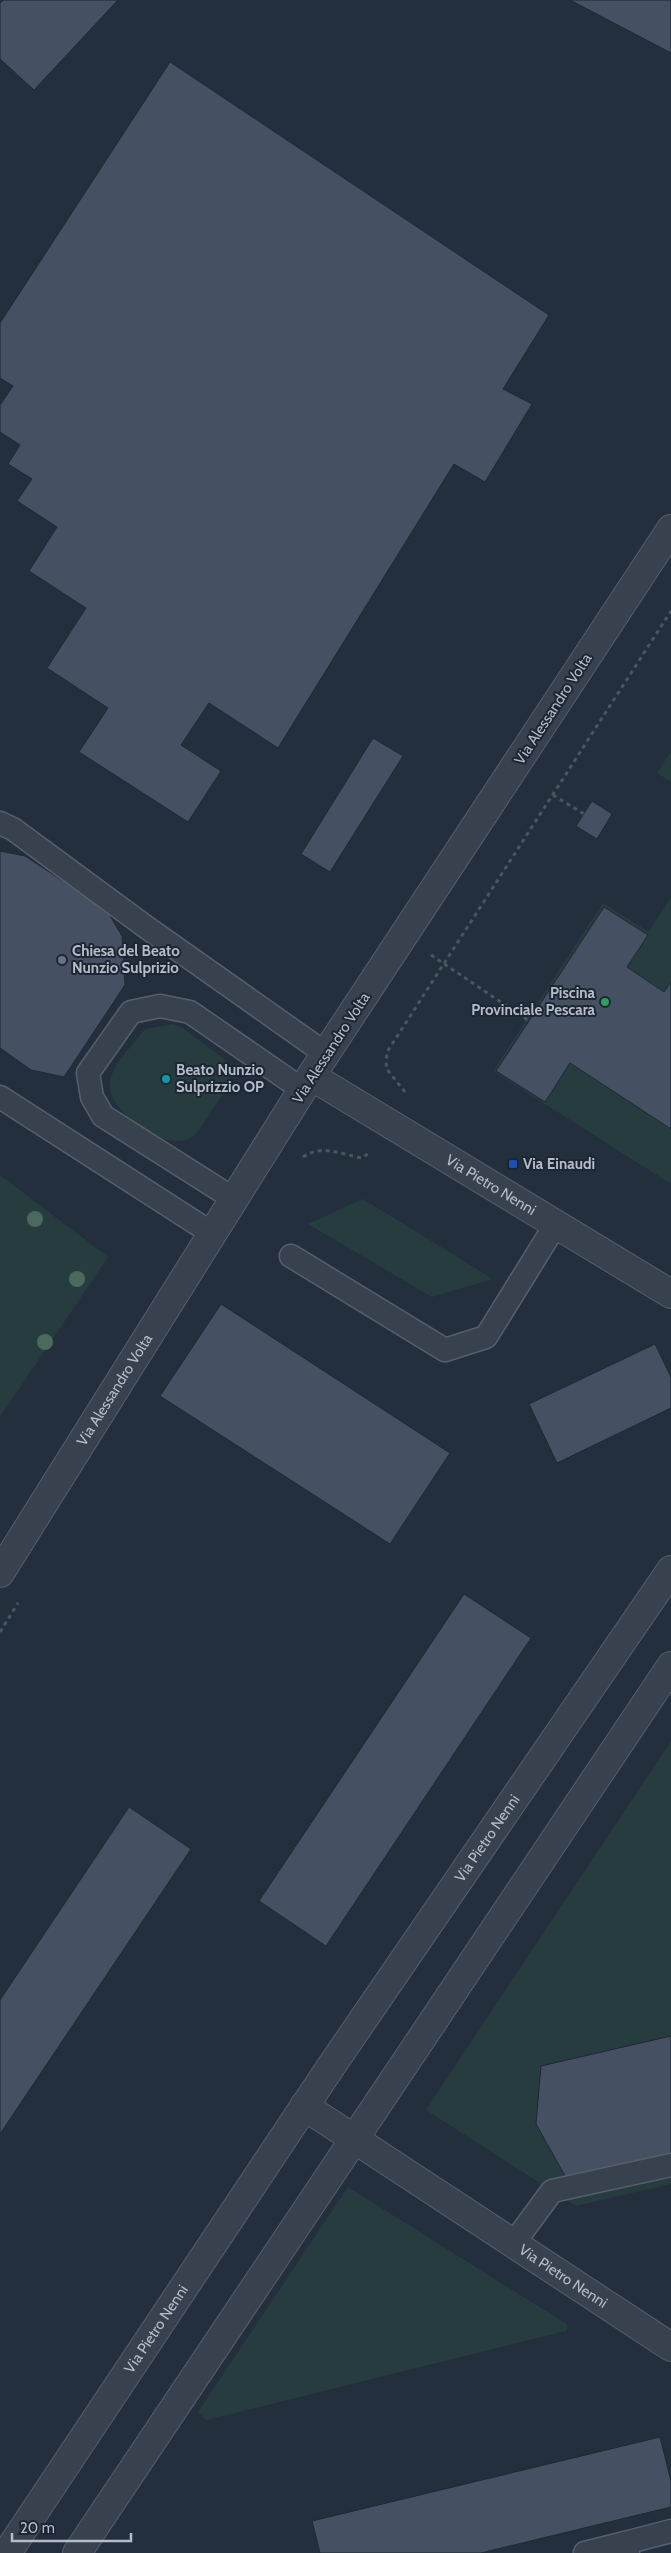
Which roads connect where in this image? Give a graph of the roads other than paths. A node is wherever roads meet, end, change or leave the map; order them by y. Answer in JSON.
{"nodes":[{"id":1,"x":671,"y":529,"type":"edge"},
{"id":2,"x":0,"y":823,"type":"edge"},
{"id":3,"x":326,"y":1054,"type":"junction"},
{"id":4,"x":307,"y":1083,"type":"junction"},
{"id":5,"x":0,"y":1097,"type":"edge"},
{"id":6,"x":234,"y":1200,"type":"junction"},
{"id":7,"x":556,"y":1224,"type":"junction"},
{"id":8,"x":213,"y":1234,"type":"junction"},
{"id":9,"x":291,"y":1256,"type":"dead end"},
{"id":10,"x":671,"y":1294,"type":"edge"},
{"id":11,"x":671,"y":1570,"type":"edge"},
{"id":12,"x":0,"y":1573,"type":"edge"},
{"id":13,"x":671,"y":1666,"type":"edge"},
{"id":14,"x":304,"y":2106,"type":"junction"},
{"id":15,"x":354,"y":2140,"type":"junction"},
{"id":16,"x":671,"y":2165,"type":"edge"},
{"id":17,"x":513,"y":2244,"type":"junction"},
{"id":18,"x":671,"y":2347,"type":"edge"},
{"id":19,"x":671,"y":2531,"type":"edge"},
{"id":20,"x":627,"y":2548,"type":"edge"},
{"id":21,"x":7,"y":2553,"type":"edge"},
{"id":22,"x":77,"y":2553,"type":"edge"},
{"id":23,"x":585,"y":2553,"type":"edge"}],
"edges":[{"from":1,"to":3,"type":"street","name":"Via Alessandro Volta"},
{"from":2,"to":3,"type":"lane"},
{"from":3,"to":4,"type":"street","name":"Via Alessandro Volta"},
{"from":4,"to":6,"type":"street","name":"Via Alessandro Volta"},
{"from":4,"to":6,"type":"lane"},
{"from":4,"to":7,"type":"street","name":"Via Pietro Nenni"},
{"from":5,"to":8,"type":"lane"},
{"from":6,"to":8,"type":"street","name":"Via Alessandro Volta"},
{"from":7,"to":9,"type":"lane"},
{"from":7,"to":10,"type":"street","name":"Via Pietro Nenni"},
{"from":8,"to":12,"type":"street","name":"Via Alessandro Volta"},
{"from":11,"to":14,"type":"street","name":"Via Pietro Nenni"},
{"from":13,"to":15,"type":"street"},
{"from":14,"to":15,"type":"street","name":"Via Pietro Nenni"},
{"from":14,"to":21,"type":"street","name":"Via Pietro Nenni"},
{"from":15,"to":17,"type":"street","name":"Via Pietro Nenni"},
{"from":15,"to":22,"type":"street"},
{"from":16,"to":17,"type":"lane"},
{"from":17,"to":18,"type":"street","name":"Via Pietro Nenni"},
{"from":19,"to":20,"type":"lane"},
{"from":20,"to":23,"type":"lane"}]}
